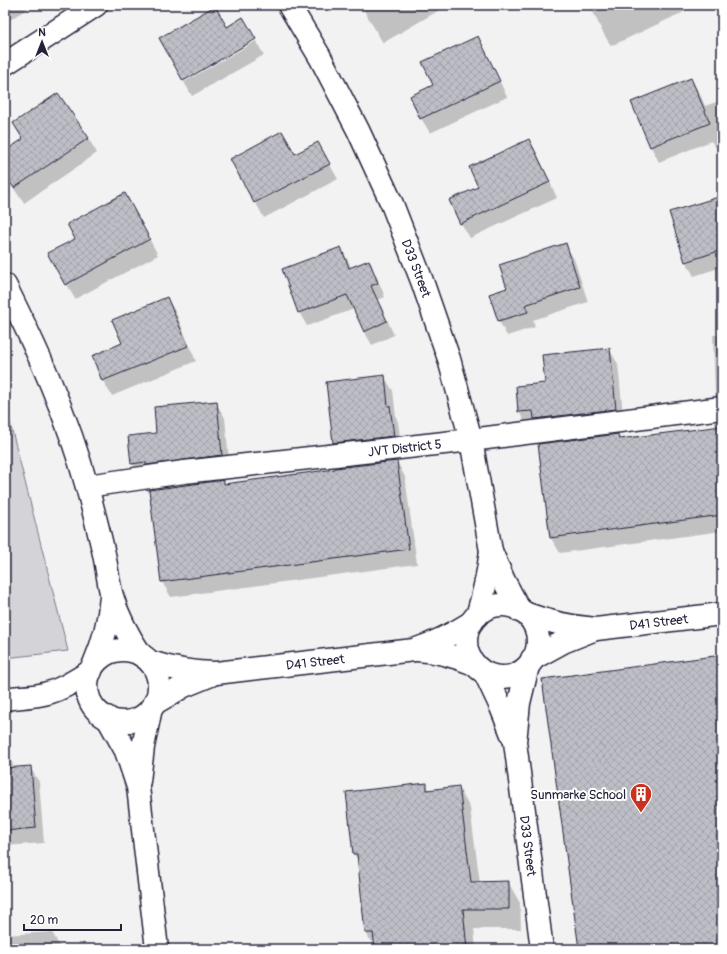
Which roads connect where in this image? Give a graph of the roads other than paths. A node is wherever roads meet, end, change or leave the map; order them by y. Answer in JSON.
{"nodes":[{"id":1,"x":96,"y":5,"type":"edge"},
{"id":2,"x":289,"y":5,"type":"edge"},
{"id":3,"x":5,"y":64,"type":"edge"},
{"id":4,"x":5,"y":285,"type":"edge"},
{"id":5,"x":722,"y":408,"type":"edge"},
{"id":6,"x":471,"y":440,"type":"junction"},
{"id":7,"x":87,"y":486,"type":"junction"},
{"id":8,"x":491,"y":551,"type":"junction"},
{"id":9,"x":112,"y":595,"type":"junction"},
{"id":10,"x":522,"y":612,"type":"junction"},
{"id":11,"x":722,"y":614,"type":"edge"},
{"id":12,"x":474,"y":619,"type":"junction"},
{"id":13,"x":596,"y":629,"type":"junction"},
{"id":14,"x":414,"y":650,"type":"junction"},
{"id":15,"x":146,"y":658,"type":"junction"},
{"id":16,"x":530,"y":663,"type":"junction"},
{"id":17,"x":92,"y":668,"type":"junction"},
{"id":18,"x":479,"y":668,"type":"junction"},
{"id":19,"x":216,"y":673,"type":"junction"},
{"id":20,"x":41,"y":695,"type":"junction"},
{"id":21,"x":5,"y":698,"type":"edge"},
{"id":22,"x":153,"y":706,"type":"junction"},
{"id":23,"x":103,"y":714,"type":"junction"},
{"id":24,"x":515,"y":742,"type":"junction"},
{"id":25,"x":138,"y":787,"type":"junction"},
{"id":26,"x":157,"y":949,"type":"edge"},
{"id":27,"x":542,"y":949,"type":"edge"}],
"edges":[{"from":1,"to":3,"type":"street"},
{"from":2,"to":6,"type":"street","name":"D33 Street"},
{"from":4,"to":7,"type":"street"},
{"from":5,"to":6,"type":"street","name":"JVT District 5"},
{"from":6,"to":7,"type":"street","name":"JVT District 5"},
{"from":6,"to":8,"type":"street","name":"D33 Street"},
{"from":7,"to":9,"type":"street"},
{"from":8,"to":10,"type":"street","name":"D33 Street"},
{"from":8,"to":12,"type":"street","name":"D33 Street"},
{"from":9,"to":15,"type":"street"},
{"from":9,"to":17,"type":"street"},
{"from":10,"to":12,"type":"street"},
{"from":10,"to":13,"type":"street","name":"D41 Street"},
{"from":10,"to":16,"type":"street"},
{"from":11,"to":13,"type":"street","name":"D41 Street"},
{"from":12,"to":14,"type":"street","name":"D41 Street"},
{"from":12,"to":18,"type":"street"},
{"from":13,"to":16,"type":"street","name":"D41 Street"},
{"from":14,"to":18,"type":"street","name":"D41 Street"},
{"from":14,"to":19,"type":"street","name":"D41 Street"},
{"from":15,"to":17,"type":"street"},
{"from":15,"to":19,"type":"street","name":"D41 Street"},
{"from":15,"to":22,"type":"street"},
{"from":16,"to":18,"type":"street"},
{"from":16,"to":24,"type":"street","name":"D33 Street"},
{"from":17,"to":20,"type":"street"},
{"from":17,"to":23,"type":"street"},
{"from":18,"to":24,"type":"street","name":"D33 Street"},
{"from":19,"to":22,"type":"street","name":"D41 Street"},
{"from":20,"to":21,"type":"street"},
{"from":20,"to":23,"type":"street"},
{"from":22,"to":23,"type":"street"},
{"from":22,"to":25,"type":"street"},
{"from":23,"to":25,"type":"street"},
{"from":24,"to":27,"type":"street","name":"D33 Street"},
{"from":25,"to":26,"type":"street"}]}
